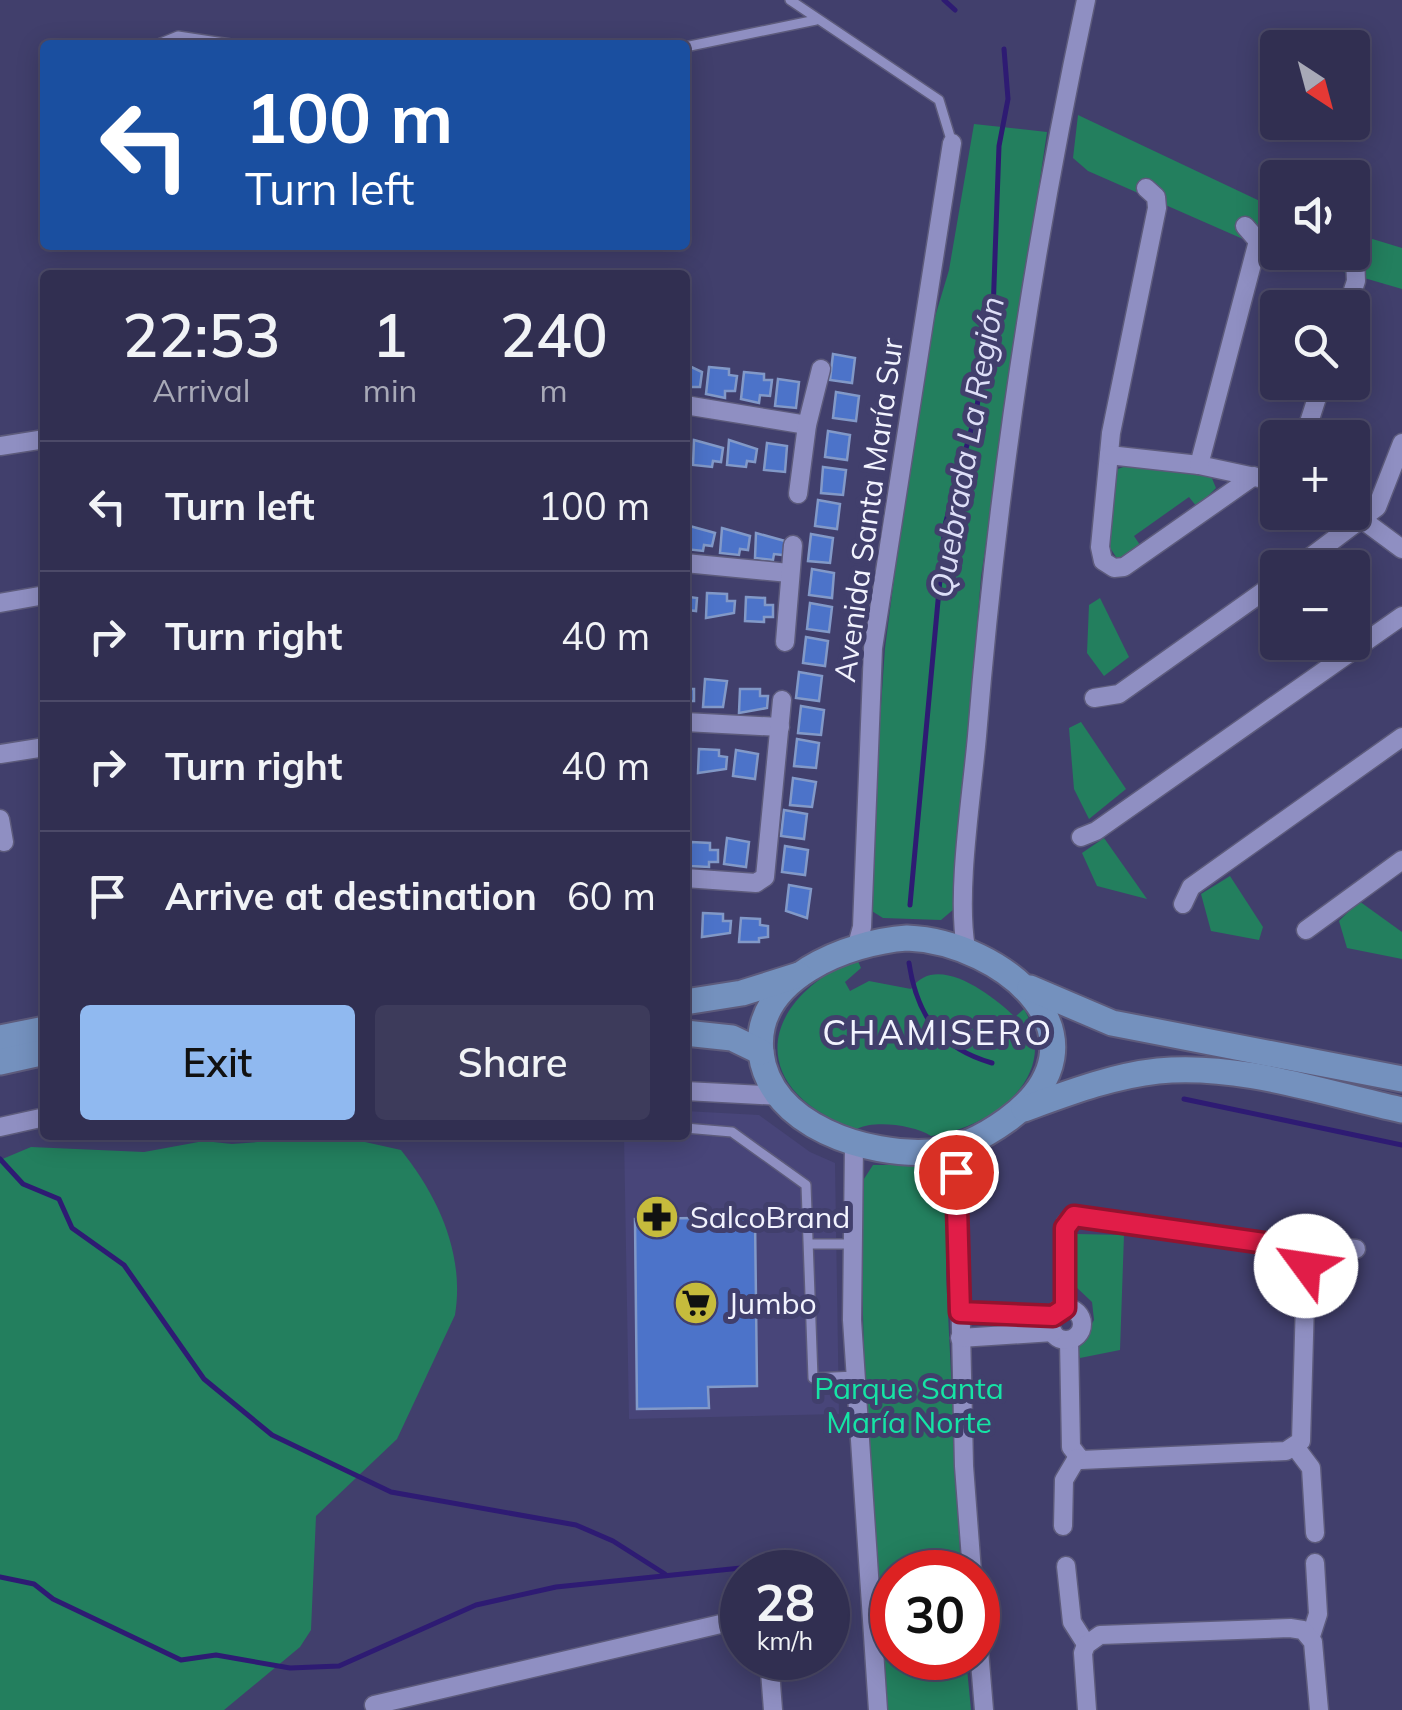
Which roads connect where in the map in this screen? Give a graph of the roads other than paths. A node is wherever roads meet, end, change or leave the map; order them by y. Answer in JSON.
{"nodes":[{"id":1,"x":790,"y":0,"type":"edge"},
{"id":2,"x":1086,"y":0,"type":"edge"},
{"id":3,"x":816,"y":20,"type":"junction"},
{"id":4,"x":168,"y":40,"type":"edge"},
{"id":5,"x":202,"y":40,"type":"edge"},
{"id":6,"x":690,"y":46,"type":"edge"},
{"id":7,"x":952,"y":144,"type":"joint"},
{"id":8,"x":1146,"y":188,"type":"dead end"},
{"id":9,"x":1245,"y":226,"type":"dead end"},
{"id":10,"x":820,"y":368,"type":"dead end"},
{"id":11,"x":690,"y":406,"type":"edge"},
{"id":12,"x":807,"y":425,"type":"junction"},
{"id":13,"x":40,"y":440,"type":"edge"},
{"id":14,"x":1402,"y":443,"type":"edge"},
{"id":15,"x":0,"y":446,"type":"edge"},
{"id":16,"x":1109,"y":454,"type":"junction"},
{"id":17,"x":1199,"y":465,"type":"junction"},
{"id":18,"x":1254,"y":476,"type":"junction"},
{"id":19,"x":1260,"y":478,"type":"edge"},
{"id":20,"x":798,"y":494,"type":"dead end"},
{"id":21,"x":1370,"y":510,"type":"edge"},
{"id":22,"x":1370,"y":525,"type":"edge"},
{"id":23,"x":1341,"y":530,"type":"edge"},
{"id":24,"x":792,"y":544,"type":"dead end"},
{"id":25,"x":1402,"y":549,"type":"edge"},
{"id":26,"x":1317,"y":550,"type":"edge"},
{"id":27,"x":690,"y":563,"type":"edge"},
{"id":28,"x":789,"y":573,"type":"junction"},
{"id":29,"x":1260,"y":594,"type":"edge"},
{"id":30,"x":40,"y":596,"type":"edge"},
{"id":31,"x":0,"y":603,"type":"edge"},
{"id":32,"x":1402,"y":616,"type":"edge"},
{"id":33,"x":784,"y":642,"type":"dead end"},
{"id":34,"x":1094,"y":698,"type":"dead end"},
{"id":35,"x":782,"y":700,"type":"dead end"},
{"id":36,"x":690,"y":722,"type":"edge"},
{"id":37,"x":780,"y":727,"type":"junction"},
{"id":38,"x":1402,"y":737,"type":"edge"},
{"id":39,"x":40,"y":748,"type":"edge"},
{"id":40,"x":0,"y":754,"type":"edge"},
{"id":41,"x":0,"y":820,"type":"edge"},
{"id":42,"x":1081,"y":837,"type":"dead end"},
{"id":43,"x":4,"y":842,"type":"dead end"},
{"id":44,"x":1402,"y":860,"type":"edge"},
{"id":45,"x":690,"y":878,"type":"edge"},
{"id":46,"x":1183,"y":904,"type":"dead end"},
{"id":47,"x":1306,"y":930,"type":"dead end"},
{"id":48,"x":857,"y":945,"type":"junction"},
{"id":49,"x":966,"y":948,"type":"junction"},
{"id":50,"x":803,"y":974,"type":"junction"},
{"id":51,"x":1024,"y":984,"type":"junction"},
{"id":52,"x":690,"y":1001,"type":"edge"},
{"id":53,"x":40,"y":1029,"type":"edge"},
{"id":54,"x":690,"y":1034,"type":"edge"},
{"id":55,"x":0,"y":1038,"type":"edge"},
{"id":56,"x":761,"y":1052,"type":"junction"},
{"id":57,"x":40,"y":1053,"type":"edge"},
{"id":58,"x":0,"y":1062,"type":"edge"},
{"id":59,"x":1402,"y":1079,"type":"edge"},
{"id":60,"x":690,"y":1091,"type":"edge"},
{"id":61,"x":781,"y":1096,"type":"junction"},
{"id":62,"x":1020,"y":1110,"type":"junction"},
{"id":63,"x":1402,"y":1110,"type":"edge"},
{"id":64,"x":40,"y":1118,"type":"edge"},
{"id":65,"x":0,"y":1127,"type":"edge"},
{"id":66,"x":690,"y":1128,"type":"edge"},
{"id":67,"x":854,"y":1144,"type":"junction"},
{"id":68,"x":956,"y":1147,"type":"junction"},
{"id":69,"x":809,"y":1244,"type":"junction"},
{"id":70,"x":852,"y":1244,"type":"junction"},
{"id":71,"x":1356,"y":1249,"type":"dead end"},
{"id":72,"x":1301,"y":1252,"type":"junction"},
{"id":73,"x":960,"y":1312,"type":"junction"},
{"id":74,"x":1060,"y":1324,"type":"junction"},
{"id":75,"x":960,"y":1338,"type":"junction"},
{"id":76,"x":855,"y":1376,"type":"junction"},
{"id":77,"x":1296,"y":1448,"type":"junction"},
{"id":78,"x":1077,"y":1458,"type":"junction"},
{"id":79,"x":1062,"y":1526,"type":"dead end"},
{"id":80,"x":1315,"y":1533,"type":"dead end"},
{"id":81,"x":971,"y":1550,"type":"edge"},
{"id":82,"x":1315,"y":1562,"type":"dead end"},
{"id":83,"x":1066,"y":1566,"type":"dead end"},
{"id":84,"x":870,"y":1608,"type":"edge"},
{"id":85,"x":720,"y":1623,"type":"edge"},
{"id":86,"x":1311,"y":1636,"type":"junction"},
{"id":87,"x":1086,"y":1644,"type":"junction"},
{"id":88,"x":770,"y":1680,"type":"edge"},
{"id":89,"x":875,"y":1680,"type":"edge"},
{"id":90,"x":981,"y":1680,"type":"edge"},
{"id":91,"x":374,"y":1705,"type":"dead end"},
{"id":92,"x":773,"y":1710,"type":"edge"},
{"id":93,"x":878,"y":1710,"type":"edge"},
{"id":94,"x":984,"y":1710,"type":"edge"},
{"id":95,"x":1087,"y":1710,"type":"edge"},
{"id":96,"x":1319,"y":1710,"type":"edge"}],
"edges":[{"from":1,"to":3,"type":"lane"},
{"from":2,"to":49,"type":"street"},
{"from":3,"to":6,"type":"lane"},
{"from":3,"to":7,"type":"lane"},
{"from":4,"to":5,"type":"lane"},
{"from":7,"to":48,"type":"street","name":"Avenida Santa María Sur"},
{"from":8,"to":16,"type":"street"},
{"from":9,"to":17,"type":"street"},
{"from":10,"to":12,"type":"street"},
{"from":11,"to":12,"type":"street"},
{"from":12,"to":20,"type":"street"},
{"from":13,"to":15,"type":"street"},
{"from":14,"to":21,"type":"street"},
{"from":16,"to":17,"type":"street"},
{"from":16,"to":18,"type":"street"},
{"from":17,"to":18,"type":"street"},
{"from":18,"to":19,"type":"street"},
{"from":22,"to":25,"type":"street"},
{"from":23,"to":26,"type":"street"},
{"from":24,"to":28,"type":"street"},
{"from":27,"to":28,"type":"street"},
{"from":28,"to":33,"type":"street"},
{"from":29,"to":34,"type":"street"},
{"from":30,"to":31,"type":"street"},
{"from":32,"to":42,"type":"street"},
{"from":35,"to":37,"type":"street"},
{"from":36,"to":37,"type":"street"},
{"from":37,"to":45,"type":"street"},
{"from":38,"to":46,"type":"street"},
{"from":39,"to":40,"type":"street"},
{"from":41,"to":43,"type":"street"},
{"from":44,"to":47,"type":"street"},
{"from":48,"to":49,"type":"street"},
{"from":48,"to":50,"type":"street"},
{"from":49,"to":51,"type":"street"},
{"from":50,"to":52,"type":"street"},
{"from":50,"to":56,"type":"street"},
{"from":51,"to":59,"type":"street"},
{"from":51,"to":62,"type":"street"},
{"from":53,"to":55,"type":"street"},
{"from":54,"to":56,"type":"street"},
{"from":56,"to":61,"type":"street"},
{"from":57,"to":58,"type":"street"},
{"from":60,"to":61,"type":"street"},
{"from":61,"to":67,"type":"street"},
{"from":62,"to":63,"type":"street"},
{"from":62,"to":68,"type":"street"},
{"from":64,"to":65,"type":"street"},
{"from":66,"to":69,"type":"lane"},
{"from":67,"to":68,"type":"street"},
{"from":67,"to":70,"type":"street"},
{"from":68,"to":73,"type":"street"},
{"from":69,"to":70,"type":"lane"},
{"from":69,"to":76,"type":"lane"},
{"from":70,"to":76,"type":"street"},
{"from":71,"to":72,"type":"street"},
{"from":72,"to":74,"type":"street"},
{"from":72,"to":77,"type":"street"},
{"from":73,"to":74,"type":"street"},
{"from":73,"to":75,"type":"street"},
{"from":74,"to":75,"type":"street"},
{"from":74,"to":78,"type":"street"},
{"from":75,"to":81,"type":"street"},
{"from":76,"to":84,"type":"street"},
{"from":77,"to":78,"type":"street"},
{"from":77,"to":80,"type":"street"},
{"from":78,"to":79,"type":"street"},
{"from":82,"to":86,"type":"street"},
{"from":83,"to":87,"type":"street"},
{"from":85,"to":91,"type":"street"},
{"from":86,"to":87,"type":"street"},
{"from":86,"to":96,"type":"street"},
{"from":87,"to":95,"type":"street"},
{"from":88,"to":92,"type":"street"},
{"from":89,"to":93,"type":"street"},
{"from":90,"to":94,"type":"street"}]}
